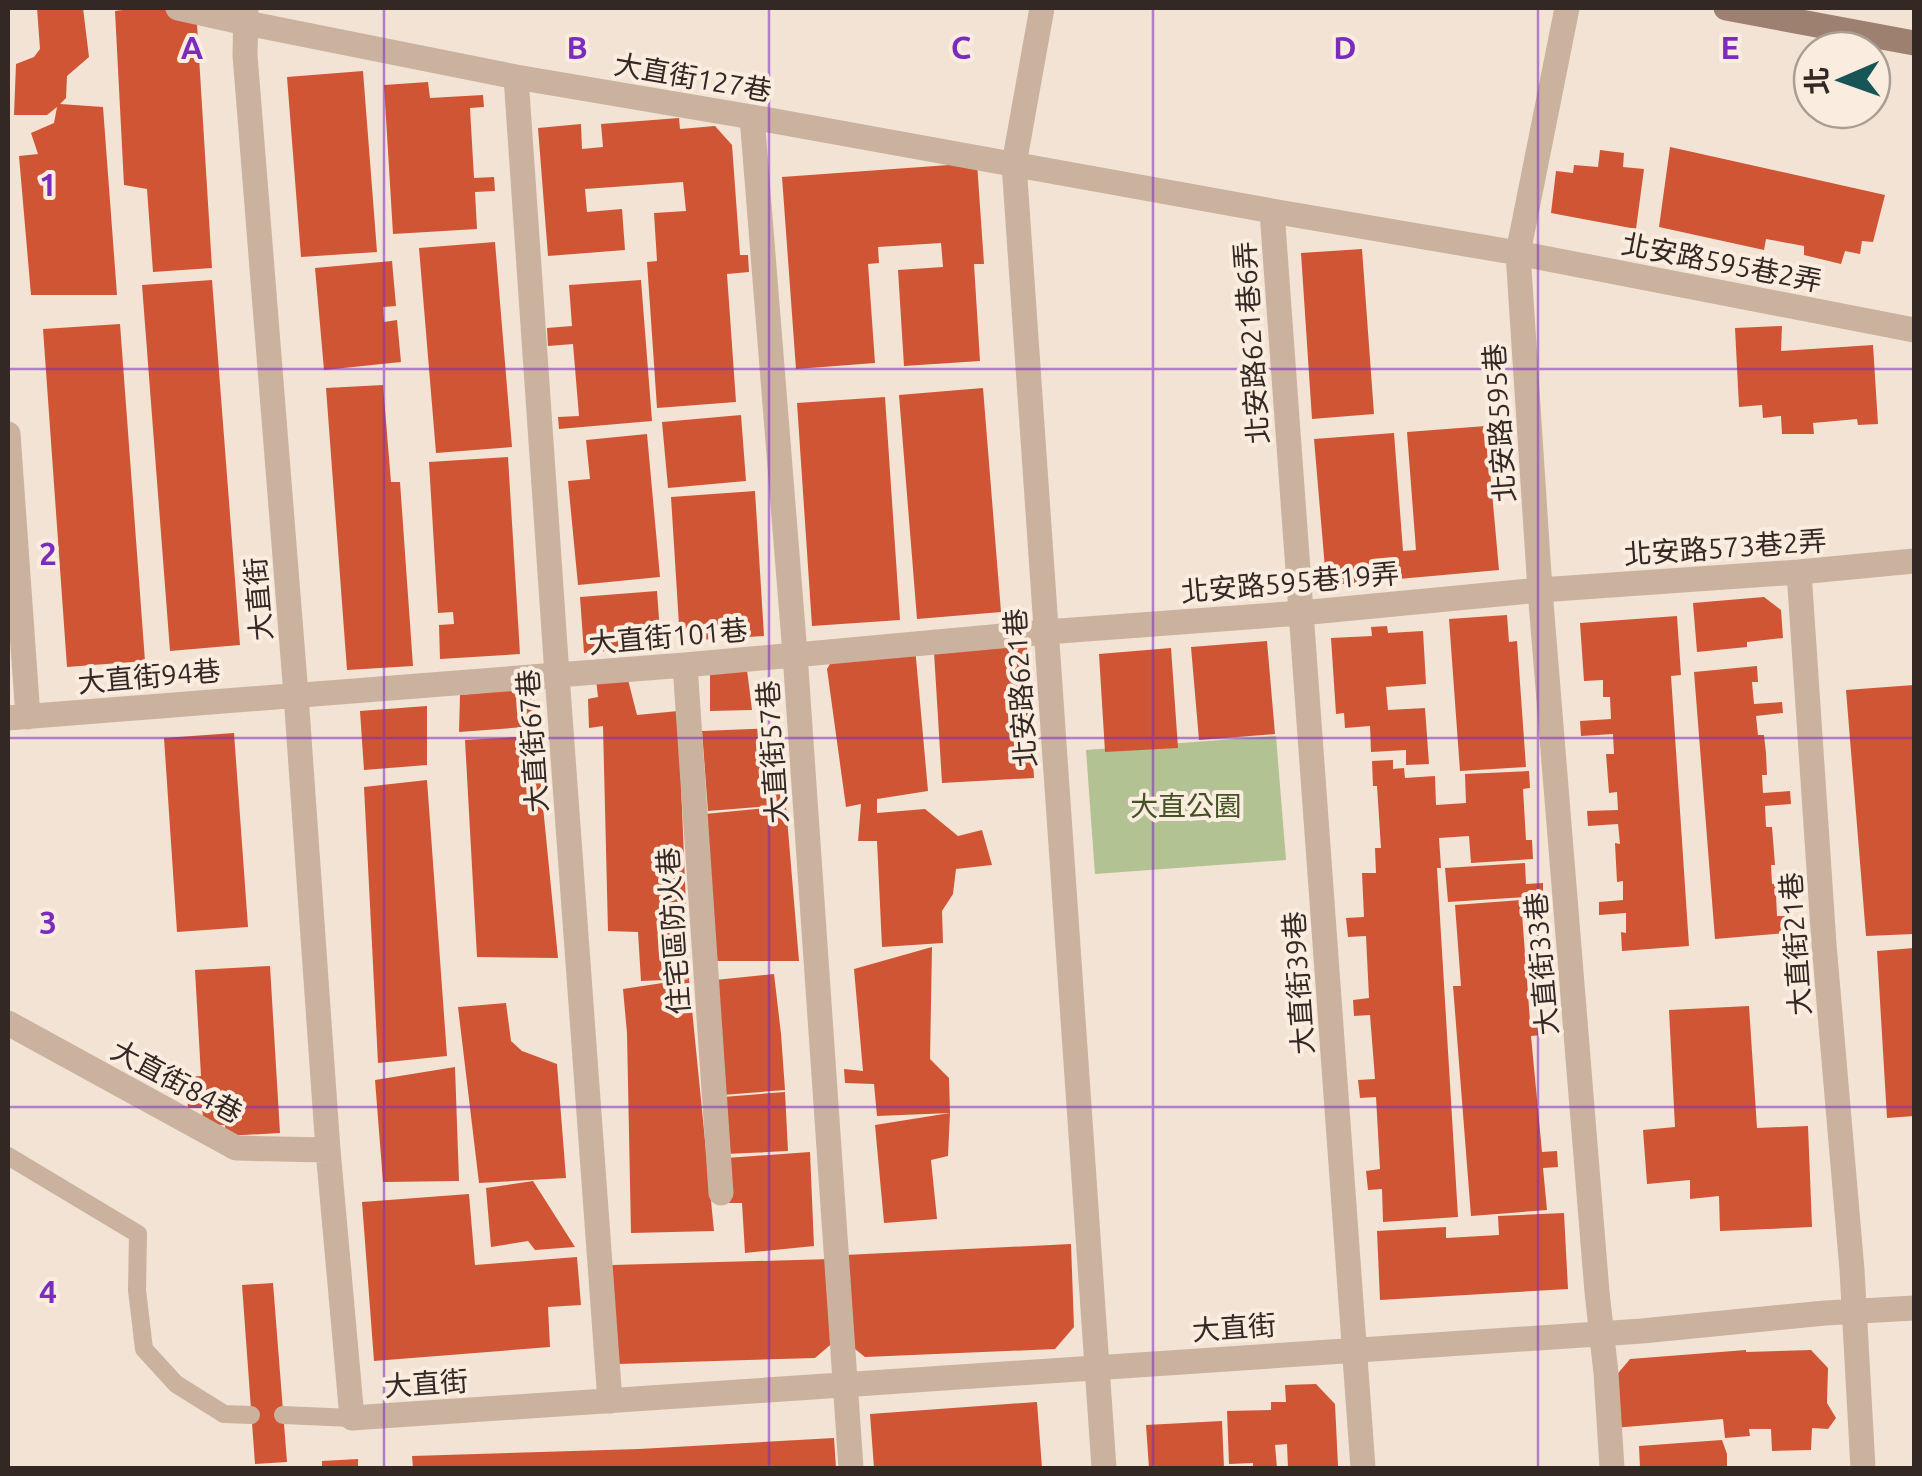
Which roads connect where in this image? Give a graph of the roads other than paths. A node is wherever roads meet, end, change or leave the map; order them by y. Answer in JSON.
{"nodes":[{"id":1,"x":178,"y":8,"type":"edge"},
{"id":2,"x":1042,"y":8,"type":"edge"},
{"id":3,"x":1567,"y":8,"type":"edge"},
{"id":4,"x":1726,"y":8,"type":"edge"},
{"id":5,"x":246,"y":15,"type":"edge"},
{"id":6,"x":1914,"y":43,"type":"edge"},
{"id":7,"x":516,"y":77,"type":"junction"},
{"id":8,"x":752,"y":117,"type":"junction"},
{"id":9,"x":1014,"y":164,"type":"junction"},
{"id":10,"x":1272,"y":211,"type":"junction"},
{"id":11,"x":1518,"y":253,"type":"junction"},
{"id":12,"x":1914,"y":330,"type":"edge"},
{"id":13,"x":8,"y":434,"type":"edge"},
{"id":14,"x":1914,"y":562,"type":"edge"},
{"id":15,"x":1799,"y":572,"type":"junction"},
{"id":16,"x":1540,"y":590,"type":"junction"},
{"id":17,"x":1301,"y":613,"type":"junction"},
{"id":18,"x":1046,"y":632,"type":"junction"},
{"id":19,"x":795,"y":654,"type":"junction"},
{"id":20,"x":685,"y":665,"type":"junction"},
{"id":21,"x":557,"y":676,"type":"junction"},
{"id":22,"x":296,"y":695,"type":"junction"},
{"id":23,"x":18,"y":717,"type":"edge"},
{"id":24,"x":8,"y":1023,"type":"edge"},
{"id":25,"x":328,"y":1150,"type":"junction"},
{"id":26,"x":8,"y":1156,"type":"edge"},
{"id":27,"x":720,"y":1193,"type":"dead end"},
{"id":28,"x":1914,"y":1308,"type":"edge"},
{"id":29,"x":1853,"y":1312,"type":"junction"},
{"id":30,"x":1602,"y":1333,"type":"junction"},
{"id":31,"x":1354,"y":1349,"type":"junction"},
{"id":32,"x":1097,"y":1366,"type":"junction"},
{"id":33,"x":844,"y":1385,"type":"junction"},
{"id":34,"x":610,"y":1401,"type":"junction"},
{"id":35,"x":251,"y":1415,"type":"dead end"},
{"id":36,"x":283,"y":1415,"type":"dead end"},
{"id":37,"x":352,"y":1418,"type":"junction"},
{"id":38,"x":851,"y":1468,"type":"edge"},
{"id":39,"x":1104,"y":1468,"type":"edge"},
{"id":40,"x":1363,"y":1468,"type":"edge"},
{"id":41,"x":1612,"y":1468,"type":"edge"},
{"id":42,"x":1862,"y":1468,"type":"edge"}],
"edges":[{"from":1,"to":5,"type":"street","name":"大直街127巷"},
{"from":2,"to":9,"type":"street","name":"北安路621巷"},
{"from":3,"to":11,"type":"street","name":"北安路595巷"},
{"from":4,"to":6,"type":"main road"},
{"from":5,"to":7,"type":"street","name":"大直街127巷"},
{"from":5,"to":22,"type":"street","name":"大直街"},
{"from":7,"to":8,"type":"street","name":"大直街127巷"},
{"from":7,"to":21,"type":"street","name":"大直街67巷"},
{"from":8,"to":9,"type":"street","name":"大直街127巷"},
{"from":8,"to":19,"type":"street","name":"大直街57巷"},
{"from":9,"to":10,"type":"street","name":"北安路621巷6弄"},
{"from":9,"to":18,"type":"street","name":"北安路621巷"},
{"from":10,"to":11,"type":"street"},
{"from":10,"to":17,"type":"street","name":"北安路621巷6弄"},
{"from":11,"to":12,"type":"street","name":"北安路595巷2弄"},
{"from":11,"to":16,"type":"street","name":"北安路595巷"},
{"from":13,"to":23,"type":"street"},
{"from":14,"to":15,"type":"street","name":"北安路573巷2弄"},
{"from":15,"to":16,"type":"street","name":"北安路573巷2弄"},
{"from":15,"to":29,"type":"street","name":"大直街21巷"},
{"from":16,"to":17,"type":"street","name":"北安路595巷19弄"},
{"from":16,"to":30,"type":"street","name":"大直街33巷"},
{"from":17,"to":18,"type":"street","name":"北安路595巷19弄"},
{"from":17,"to":31,"type":"street","name":"大直街39巷"},
{"from":18,"to":19,"type":"street","name":"大直街101巷"},
{"from":18,"to":32,"type":"street","name":"北安路621巷"},
{"from":19,"to":20,"type":"street","name":"大直街101巷"},
{"from":19,"to":33,"type":"street","name":"大直街57巷"},
{"from":20,"to":21,"type":"street","name":"大直街101巷"},
{"from":20,"to":27,"type":"street","name":"住宅區防火巷"},
{"from":21,"to":22,"type":"street","name":"大直街101巷"},
{"from":21,"to":34,"type":"street","name":"大直街67巷"},
{"from":22,"to":23,"type":"street","name":"大直街94巷"},
{"from":22,"to":25,"type":"street","name":"大直街"},
{"from":24,"to":25,"type":"street","name":"大直街84巷"},
{"from":25,"to":37,"type":"street","name":"大直街"},
{"from":26,"to":35,"type":"lane"},
{"from":28,"to":29,"type":"street","name":"大直街"},
{"from":29,"to":30,"type":"street","name":"大直街"},
{"from":29,"to":42,"type":"street","name":"大直街21巷"},
{"from":30,"to":31,"type":"street","name":"大直街"},
{"from":30,"to":41,"type":"street","name":"大直街33巷"},
{"from":31,"to":32,"type":"street","name":"大直街"},
{"from":31,"to":40,"type":"street","name":"大直街39巷"},
{"from":32,"to":33,"type":"street","name":"大直街"},
{"from":32,"to":39,"type":"street","name":"北安路621巷"},
{"from":33,"to":34,"type":"street","name":"大直街"},
{"from":33,"to":38,"type":"street","name":"大直街57巷"},
{"from":34,"to":37,"type":"street","name":"大直街"},
{"from":36,"to":37,"type":"lane"}]}
